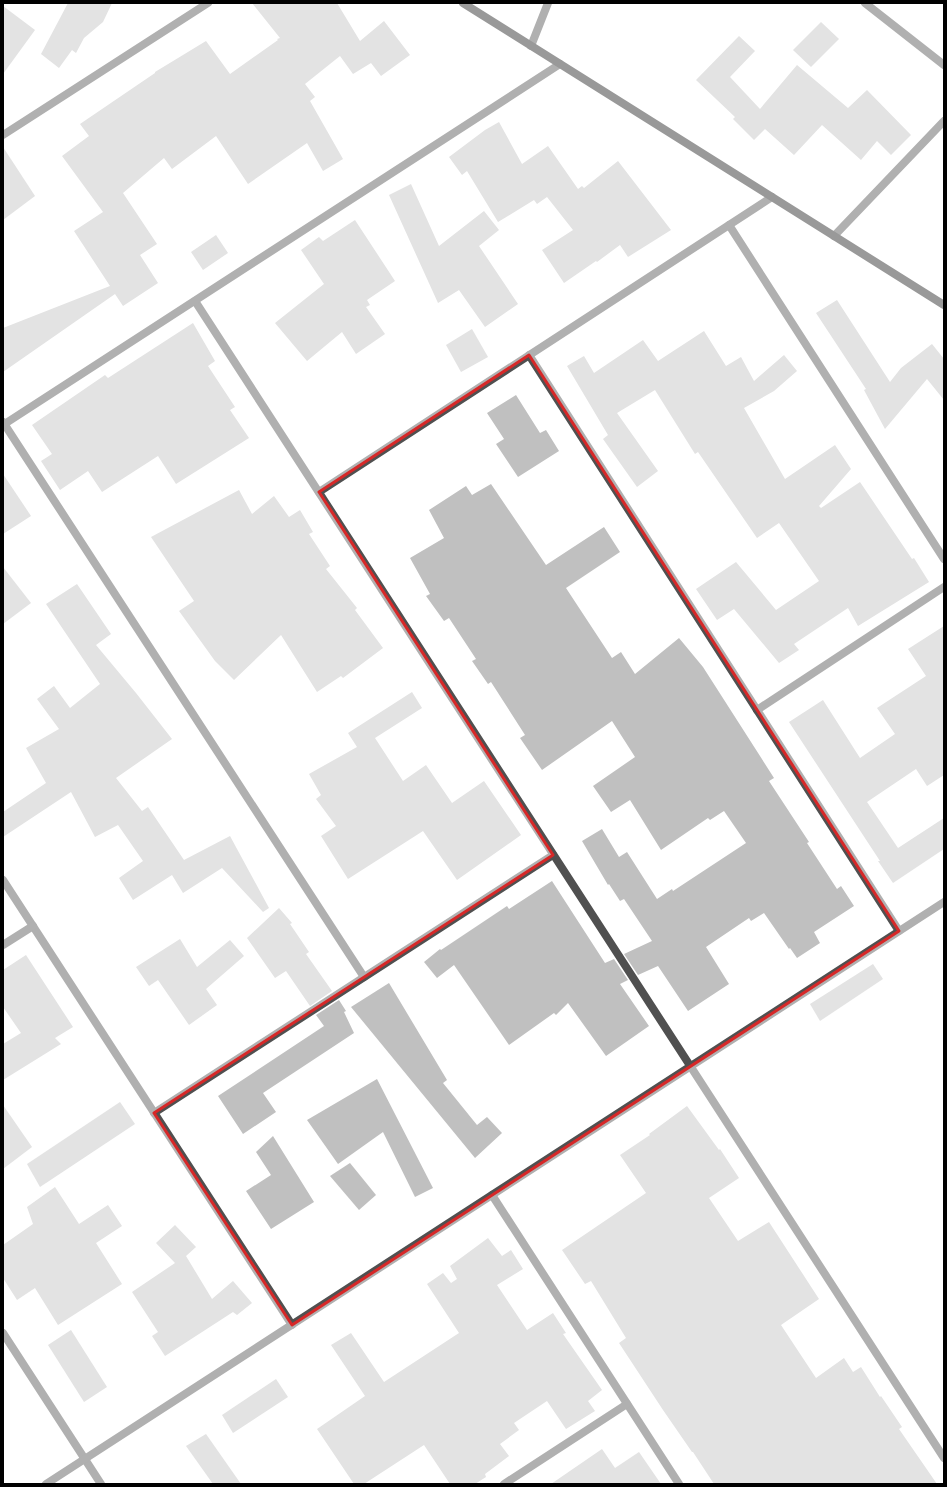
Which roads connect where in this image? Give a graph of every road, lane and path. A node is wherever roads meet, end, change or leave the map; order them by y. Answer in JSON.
{"nodes":[{"id":1,"x":208,"y":3,"type":"edge"},
{"id":2,"x":463,"y":3,"type":"edge"},
{"id":3,"x":548,"y":3,"type":"edge"},
{"id":4,"x":865,"y":3,"type":"edge"},
{"id":5,"x":531,"y":46,"type":"junction"},
{"id":6,"x":560,"y":64,"type":"junction"},
{"id":7,"x":944,"y":65,"type":"edge"},
{"id":8,"x":944,"y":121,"type":"edge"},
{"id":9,"x":3,"y":135,"type":"edge"},
{"id":10,"x":772,"y":197,"type":"junction"},
{"id":11,"x":729,"y":225,"type":"junction"},
{"id":12,"x":834,"y":236,"type":"junction"},
{"id":13,"x":195,"y":301,"type":"junction"},
{"id":14,"x":944,"y":305,"type":"edge"},
{"id":15,"x":529,"y":355,"type":"junction"},
{"id":16,"x":4,"y":424,"type":"edge"},
{"id":17,"x":319,"y":492,"type":"junction"},
{"id":18,"x":944,"y":560,"type":"edge"},
{"id":19,"x":944,"y":587,"type":"edge"},
{"id":20,"x":757,"y":710,"type":"junction"},
{"id":21,"x":553,"y":854,"type":"junction"},
{"id":22,"x":3,"y":880,"type":"edge"},
{"id":23,"x":944,"y":902,"type":"edge"},
{"id":24,"x":33,"y":926,"type":"junction"},
{"id":25,"x":899,"y":931,"type":"junction"},
{"id":26,"x":3,"y":945,"type":"edge"},
{"id":27,"x":364,"y":977,"type":"junction"},
{"id":28,"x":690,"y":1067,"type":"junction"},
{"id":29,"x":154,"y":1113,"type":"junction"},
{"id":30,"x":492,"y":1195,"type":"junction"},
{"id":31,"x":292,"y":1325,"type":"junction"},
{"id":32,"x":3,"y":1333,"type":"edge"},
{"id":33,"x":627,"y":1404,"type":"junction"},
{"id":34,"x":944,"y":1458,"type":"edge"},
{"id":35,"x":84,"y":1459,"type":"junction"},
{"id":36,"x":46,"y":1484,"type":"edge"},
{"id":37,"x":101,"y":1484,"type":"edge"},
{"id":38,"x":504,"y":1484,"type":"edge"},
{"id":39,"x":679,"y":1484,"type":"edge"}],
"edges":[{"from":1,"to":9,"type":"street"},
{"from":2,"to":5,"type":"street"},
{"from":3,"to":5,"type":"street"},
{"from":4,"to":7,"type":"street"},
{"from":5,"to":6,"type":"street"},
{"from":6,"to":10,"type":"street"},
{"from":6,"to":13,"type":"street"},
{"from":8,"to":12,"type":"street"},
{"from":10,"to":11,"type":"street"},
{"from":10,"to":12,"type":"street"},
{"from":11,"to":15,"type":"street"},
{"from":11,"to":18,"type":"street"},
{"from":12,"to":14,"type":"street"},
{"from":13,"to":16,"type":"street"},
{"from":13,"to":17,"type":"street"},
{"from":15,"to":17,"type":"street"},
{"from":15,"to":20,"type":"street"},
{"from":16,"to":27,"type":"street"},
{"from":17,"to":21,"type":"street"},
{"from":19,"to":20,"type":"street"},
{"from":20,"to":25,"type":"street"},
{"from":21,"to":27,"type":"street"},
{"from":21,"to":28,"type":"street"},
{"from":22,"to":24,"type":"street"},
{"from":23,"to":25,"type":"street"},
{"from":24,"to":26,"type":"street"},
{"from":24,"to":29,"type":"street"},
{"from":25,"to":28,"type":"street"},
{"from":27,"to":29,"type":"street"},
{"from":28,"to":30,"type":"street"},
{"from":28,"to":34,"type":"street"},
{"from":29,"to":31,"type":"street"},
{"from":30,"to":31,"type":"street"},
{"from":30,"to":33,"type":"street"},
{"from":31,"to":35,"type":"street"},
{"from":32,"to":35,"type":"street"},
{"from":33,"to":38,"type":"street"},
{"from":33,"to":39,"type":"street"},
{"from":35,"to":36,"type":"street"},
{"from":35,"to":37,"type":"street"}]}
